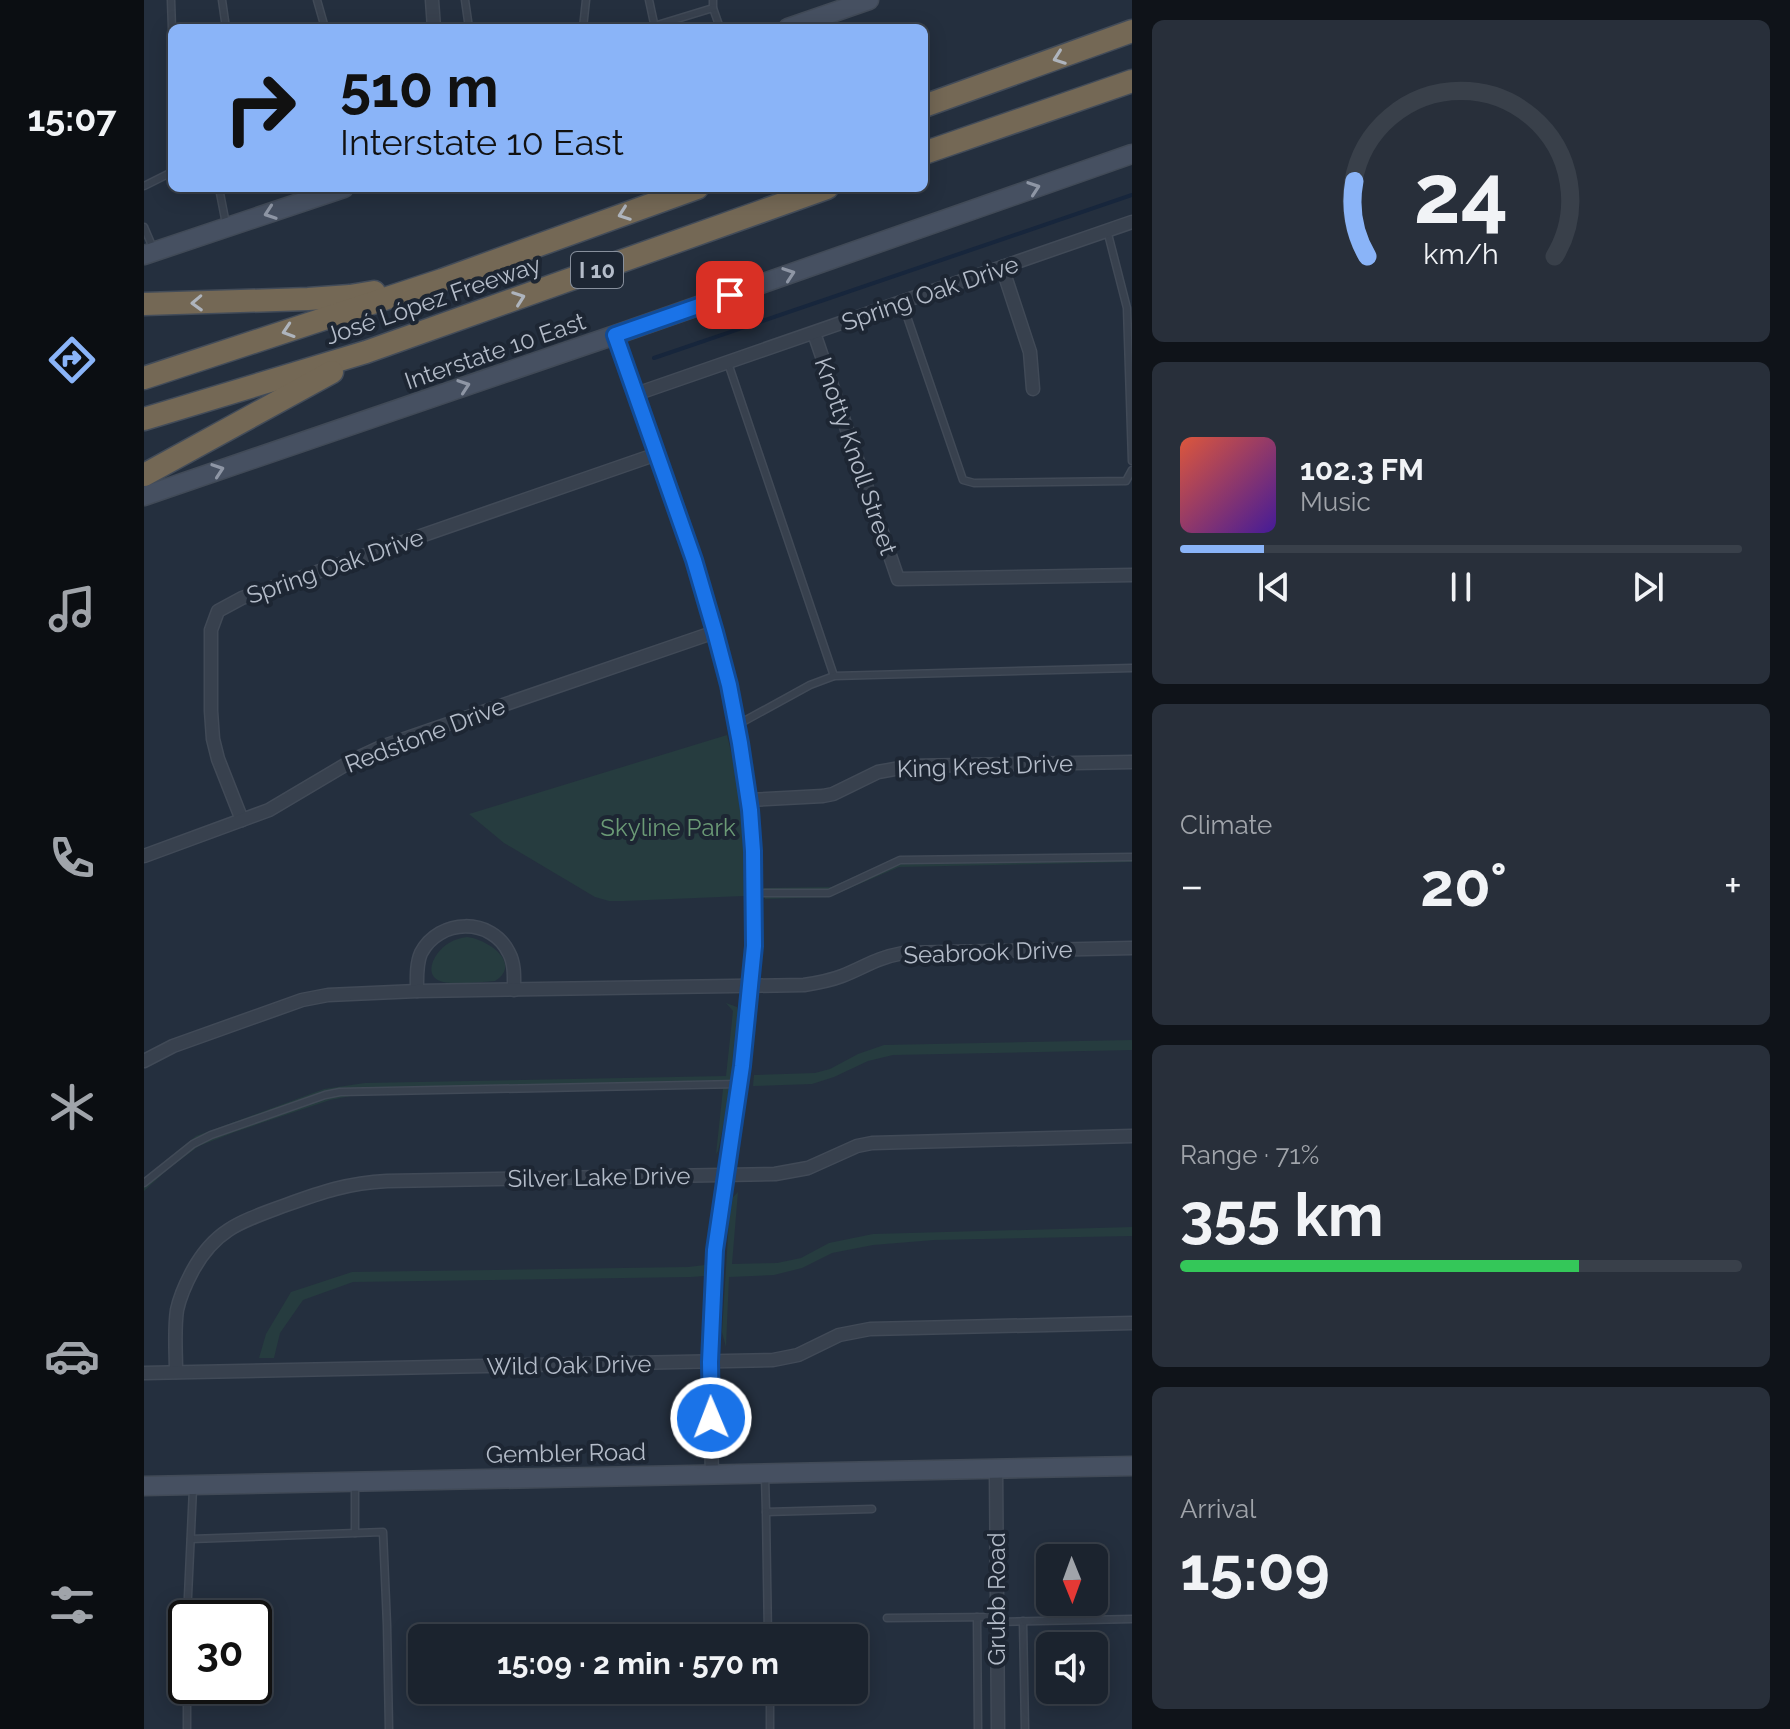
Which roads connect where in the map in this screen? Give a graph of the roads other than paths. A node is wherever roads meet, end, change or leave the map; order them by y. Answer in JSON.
{"nodes":[{"id":1,"x":171,"y":0,"type":"edge"},
{"id":2,"x":222,"y":0,"type":"edge"},
{"id":3,"x":317,"y":0,"type":"edge"},
{"id":4,"x":432,"y":0,"type":"edge"},
{"id":5,"x":465,"y":0,"type":"edge"},
{"id":6,"x":586,"y":0,"type":"edge"},
{"id":7,"x":649,"y":0,"type":"edge"},
{"id":8,"x":859,"y":2,"type":"edge"},
{"id":9,"x":713,"y":4,"type":"edge"},
{"id":10,"x":172,"y":24,"type":"edge"},
{"id":11,"x":225,"y":24,"type":"edge"},
{"id":12,"x":324,"y":24,"type":"edge"},
{"id":13,"x":434,"y":24,"type":"edge"},
{"id":14,"x":468,"y":24,"type":"edge"},
{"id":15,"x":583,"y":24,"type":"edge"},
{"id":16,"x":653,"y":24,"type":"edge"},
{"id":17,"x":662,"y":24,"type":"edge"},
{"id":18,"x":719,"y":24,"type":"edge"},
{"id":19,"x":799,"y":24,"type":"edge"},
{"id":20,"x":1132,"y":31,"type":"edge"},
{"id":21,"x":1132,"y":81,"type":"edge"},
{"id":22,"x":928,"y":105,"type":"edge"},
{"id":23,"x":928,"y":152,"type":"edge"},
{"id":24,"x":1132,"y":154,"type":"edge"},
{"id":25,"x":168,"y":174,"type":"edge"},
{"id":26,"x":144,"y":186,"type":"edge"},
{"id":27,"x":220,"y":192,"type":"edge"},
{"id":28,"x":332,"y":192,"type":"edge"},
{"id":29,"x":686,"y":192,"type":"edge"},
{"id":30,"x":816,"y":192,"type":"edge"},
{"id":31,"x":1132,"y":222,"type":"edge"},
{"id":32,"x":144,"y":227,"type":"edge"},
{"id":33,"x":227,"y":227,"type":"junction"},
{"id":34,"x":1107,"y":230,"type":"junction"},
{"id":35,"x":149,"y":254,"type":"edge"},
{"id":36,"x":1002,"y":267,"type":"junction"},
{"id":37,"x":442,"y":280,"type":"junction"},
{"id":38,"x":902,"y":302,"type":"junction"},
{"id":39,"x":144,"y":304,"type":"edge"},
{"id":40,"x":814,"y":333,"type":"junction"},
{"id":41,"x":615,"y":335,"type":"junction"},
{"id":42,"x":366,"y":352,"type":"junction"},
{"id":43,"x":728,"y":363,"type":"junction"},
{"id":44,"x":144,"y":378,"type":"edge"},
{"id":45,"x":1033,"y":389,"type":"dead end"},
{"id":46,"x":636,"y":394,"type":"junction"},
{"id":47,"x":144,"y":419,"type":"edge"},
{"id":48,"x":657,"y":454,"type":"junction"},
{"id":49,"x":1132,"y":461,"type":"edge"},
{"id":50,"x":1132,"y":470,"type":"edge"},
{"id":51,"x":144,"y":475,"type":"edge"},
{"id":52,"x":144,"y":496,"type":"edge"},
{"id":53,"x":1132,"y":575,"type":"edge"},
{"id":54,"x":715,"y":632,"type":"junction"},
{"id":55,"x":1132,"y":668,"type":"edge"},
{"id":56,"x":834,"y":676,"type":"junction"},
{"id":57,"x":737,"y":725,"type":"junction"},
{"id":58,"x":1132,"y":762,"type":"edge"},
{"id":59,"x":749,"y":800,"type":"junction"},
{"id":60,"x":242,"y":820,"type":"junction"},
{"id":61,"x":144,"y":856,"type":"edge"},
{"id":62,"x":1132,"y":857,"type":"edge"},
{"id":63,"x":754,"y":893,"type":"junction"},
{"id":64,"x":1132,"y":948,"type":"edge"},
{"id":65,"x":749,"y":987,"type":"junction"},
{"id":66,"x":514,"y":990,"type":"junction"},
{"id":67,"x":417,"y":991,"type":"junction"},
{"id":68,"x":144,"y":1061,"type":"edge"},
{"id":69,"x":739,"y":1084,"type":"junction"},
{"id":70,"x":1132,"y":1136,"type":"edge"},
{"id":71,"x":725,"y":1175,"type":"junction"},
{"id":72,"x":144,"y":1183,"type":"edge"},
{"id":73,"x":1132,"y":1323,"type":"edge"},
{"id":74,"x":710,"y":1362,"type":"junction"},
{"id":75,"x":176,"y":1372,"type":"junction"},
{"id":76,"x":144,"y":1373,"type":"edge"},
{"id":77,"x":1132,"y":1466,"type":"edge"},
{"id":78,"x":996,"y":1469,"type":"junction"},
{"id":79,"x":765,"y":1473,"type":"junction"},
{"id":80,"x":712,"y":1474,"type":"junction"},
{"id":81,"x":355,"y":1481,"type":"junction"},
{"id":82,"x":193,"y":1485,"type":"junction"},
{"id":83,"x":144,"y":1486,"type":"edge"},
{"id":84,"x":872,"y":1509,"type":"dead end"},
{"id":85,"x":766,"y":1512,"type":"junction"},
{"id":86,"x":355,"y":1533,"type":"junction"},
{"id":87,"x":191,"y":1539,"type":"junction"},
{"id":88,"x":188,"y":1600,"type":"edge"},
{"id":89,"x":977,"y":1617,"type":"junction"},
{"id":90,"x":887,"y":1618,"type":"dead end"},
{"id":91,"x":996,"y":1619,"type":"junction"},
{"id":92,"x":1132,"y":1619,"type":"edge"},
{"id":93,"x":1023,"y":1621,"type":"junction"},
{"id":94,"x":768,"y":1624,"type":"edge"},
{"id":95,"x":978,"y":1687,"type":"junction"},
{"id":96,"x":997,"y":1687,"type":"junction"},
{"id":97,"x":187,"y":1704,"type":"edge"},
{"id":98,"x":770,"y":1704,"type":"edge"},
{"id":99,"x":187,"y":1729,"type":"edge"},
{"id":100,"x":389,"y":1729,"type":"edge"},
{"id":101,"x":770,"y":1729,"type":"edge"},
{"id":102,"x":978,"y":1729,"type":"edge"},
{"id":103,"x":998,"y":1729,"type":"edge"},
{"id":104,"x":1025,"y":1729,"type":"edge"}],
"edges":[{"from":1,"to":10,"type":"lane"},
{"from":2,"to":11,"type":"lane"},
{"from":3,"to":12,"type":"lane"},
{"from":4,"to":13,"type":"street"},
{"from":5,"to":14,"type":"lane"},
{"from":6,"to":15,"type":"lane"},
{"from":7,"to":16,"type":"lane"},
{"from":8,"to":19,"type":"main road"},
{"from":9,"to":17,"type":"lane"},
{"from":9,"to":18,"type":"lane"},
{"from":20,"to":22,"type":"highway","one_way":true},
{"from":21,"to":23,"type":"highway"},
{"from":41,"to":24,"type":"main road","name":"Interstate 10 East","one_way":true},
{"from":25,"to":26,"type":"lane"},
{"from":27,"to":33,"type":"lane"},
{"from":28,"to":33,"type":"main road","one_way":true},
{"from":29,"to":37,"type":"highway","name":"José López Freeway","number":"I 10","one_way":true},
{"from":42,"to":30,"type":"highway","name":"José López Freeway","number":"I 10","one_way":true},
{"from":31,"to":34,"type":"street","name":"Spring Oak Drive"},
{"from":32,"to":35,"type":"lane"},
{"from":33,"to":35,"type":"main road"},
{"from":34,"to":36,"type":"street","name":"Spring Oak Drive"},
{"from":34,"to":49,"type":"lane"},
{"from":36,"to":38,"type":"street","name":"Spring Oak Drive"},
{"from":36,"to":45,"type":"street"},
{"from":37,"to":39,"type":"highway","one_way":true},
{"from":37,"to":44,"type":"highway","name":"José López Freeway","number":"I 10","one_way":true},
{"from":38,"to":40,"type":"street","name":"Spring Oak Drive"},
{"from":38,"to":50,"type":"lane"},
{"from":40,"to":43,"type":"street","name":"Spring Oak Drive"},
{"from":40,"to":53,"type":"street","name":"Knotty Knoll Street"},
{"from":41,"to":46,"type":"street"},
{"from":52,"to":41,"type":"main road","name":"Interstate 10 East","one_way":true},
{"from":42,"to":47,"type":"highway","name":"José López Freeway","number":"I 10"},
{"from":42,"to":51,"type":"highway"},
{"from":43,"to":46,"type":"street","name":"Spring Oak Drive"},
{"from":43,"to":56,"type":"lane"},
{"from":46,"to":48,"type":"street"},
{"from":48,"to":54,"type":"street"},
{"from":48,"to":60,"type":"street","name":"Spring Oak Drive"},
{"from":54,"to":57,"type":"street"},
{"from":54,"to":60,"type":"street","name":"Redstone Drive"},
{"from":55,"to":56,"type":"lane"},
{"from":56,"to":57,"type":"lane"},
{"from":57,"to":59,"type":"street"},
{"from":58,"to":59,"type":"street","name":"King Krest Drive"},
{"from":59,"to":63,"type":"street"},
{"from":60,"to":61,"type":"street","name":"Redstone Drive"},
{"from":62,"to":63,"type":"lane"},
{"from":63,"to":65,"type":"street"},
{"from":64,"to":65,"type":"street","name":"Seabrook Drive"},
{"from":65,"to":66,"type":"street","name":"Seabrook Drive"},
{"from":65,"to":69,"type":"street"},
{"from":66,"to":67,"type":"street","name":"Seabrook Drive"},
{"from":66,"to":67,"type":"street"},
{"from":67,"to":68,"type":"street","name":"Seabrook Drive"},
{"from":69,"to":71,"type":"street"},
{"from":69,"to":72,"type":"lane"},
{"from":70,"to":71,"type":"street","name":"Silver Lake Drive"},
{"from":71,"to":74,"type":"street"},
{"from":71,"to":75,"type":"street","name":"Silver Lake Drive"},
{"from":73,"to":74,"type":"street","name":"Wild Oak Drive"},
{"from":74,"to":75,"type":"street","name":"Wild Oak Drive"},
{"from":74,"to":80,"type":"street"},
{"from":75,"to":76,"type":"street","name":"Wild Oak Drive"},
{"from":77,"to":78,"type":"main road","name":"Gembler Road"},
{"from":78,"to":79,"type":"main road","name":"Gembler Road"},
{"from":78,"to":91,"type":"street","name":"Grubb Road"},
{"from":79,"to":80,"type":"main road","name":"Gembler Road"},
{"from":79,"to":85,"type":"lane"},
{"from":80,"to":81,"type":"main road","name":"Gembler Road"},
{"from":81,"to":82,"type":"main road","name":"Gembler Road"},
{"from":81,"to":86,"type":"lane"},
{"from":82,"to":83,"type":"main road","name":"Gembler Road"},
{"from":82,"to":87,"type":"lane"},
{"from":84,"to":85,"type":"lane"},
{"from":85,"to":94,"type":"lane"},
{"from":86,"to":87,"type":"lane"},
{"from":86,"to":100,"type":"lane"},
{"from":87,"to":88,"type":"lane"},
{"from":89,"to":90,"type":"lane"},
{"from":89,"to":91,"type":"lane"},
{"from":89,"to":95,"type":"lane"},
{"from":91,"to":93,"type":"lane"},
{"from":91,"to":96,"type":"street","name":"Grubb Road"},
{"from":92,"to":93,"type":"lane"},
{"from":93,"to":104,"type":"lane"},
{"from":95,"to":96,"type":"lane"},
{"from":95,"to":102,"type":"lane"},
{"from":96,"to":103,"type":"street","name":"Grubb Road"},
{"from":97,"to":99,"type":"lane"},
{"from":98,"to":101,"type":"lane"}]}
